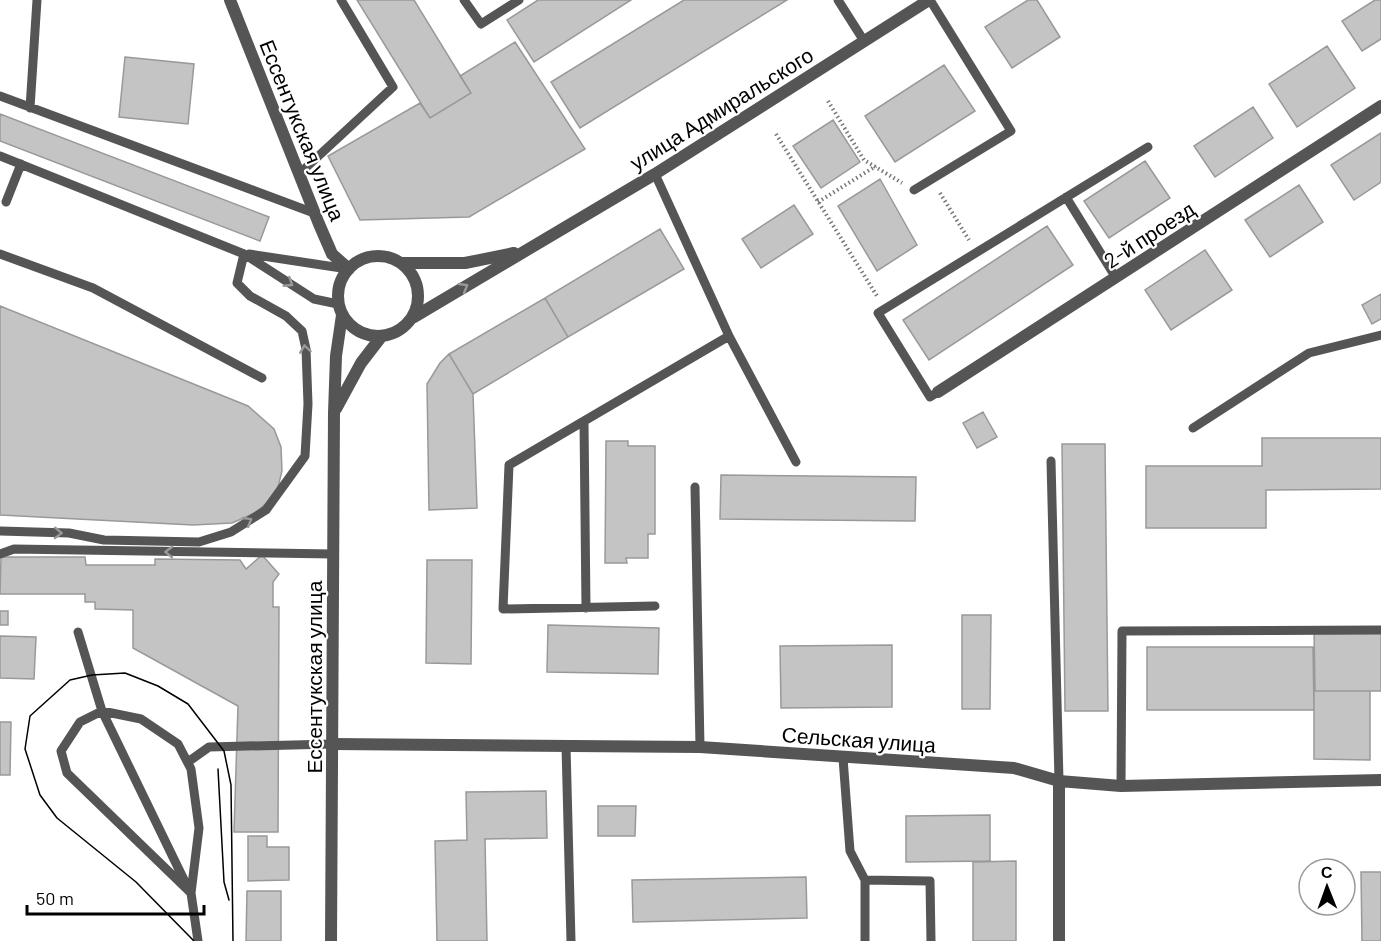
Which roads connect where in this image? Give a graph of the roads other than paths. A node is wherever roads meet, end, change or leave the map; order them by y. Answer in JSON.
{"nodes":[{"id":1,"x":37,"y":0,"type":"edge"},
{"id":2,"x":230,"y":0,"type":"edge"},
{"id":3,"x":341,"y":0,"type":"edge"},
{"id":4,"x":464,"y":0,"type":"edge"},
{"id":5,"x":519,"y":0,"type":"edge"},
{"id":6,"x":838,"y":0,"type":"edge"},
{"id":7,"x":930,"y":0,"type":"edge"},
{"id":8,"x":864,"y":41,"type":"junction"},
{"id":9,"x":0,"y":96,"type":"edge"},
{"id":10,"x":1381,"y":106,"type":"edge"},
{"id":11,"x":30,"y":108,"type":"junction"},
{"id":12,"x":1148,"y":147,"type":"dead end"},
{"id":13,"x":0,"y":156,"type":"edge"},
{"id":14,"x":21,"y":164,"type":"junction"},
{"id":15,"x":299,"y":174,"type":"junction"},
{"id":16,"x":655,"y":174,"type":"junction"},
{"id":17,"x":914,"y":190,"type":"road end"},
{"id":18,"x":1066,"y":197,"type":"junction"},
{"id":19,"x":6,"y":202,"type":"dead end"},
{"id":20,"x":314,"y":213,"type":"junction"},
{"id":21,"x":533,"y":248,"type":"junction"},
{"id":22,"x":0,"y":254,"type":"edge"},
{"id":23,"x":244,"y":254,"type":"junction"},
{"id":24,"x":403,"y":263,"type":"junction"},
{"id":25,"x":348,"y":269,"type":"junction"},
{"id":26,"x":1116,"y":278,"type":"junction"},
{"id":27,"x":340,"y":310,"type":"junction"},
{"id":28,"x":414,"y":317,"type":"junction"},
{"id":29,"x":1381,"y":334,"type":"edge"},
{"id":30,"x":729,"y":336,"type":"junction"},
{"id":31,"x":381,"y":337,"type":"junction"},
{"id":32,"x":262,"y":378,"type":"dead end"},
{"id":33,"x":938,"y":392,"type":"joint"},
{"id":34,"x":334,"y":413,"type":"junction"},
{"id":35,"x":584,"y":421,"type":"junction"},
{"id":36,"x":1193,"y":428,"type":"dead end"},
{"id":37,"x":1052,"y":461,"type":"dead end"},
{"id":38,"x":796,"y":462,"type":"dead end"},
{"id":39,"x":695,"y":487,"type":"dead end"},
{"id":40,"x":0,"y":531,"type":"edge"},
{"id":41,"x":0,"y":554,"type":"edge"},
{"id":42,"x":333,"y":554,"type":"junction"},
{"id":43,"x":655,"y":606,"type":"dead end"},
{"id":44,"x":586,"y":608,"type":"junction"},
{"id":45,"x":1381,"y":630,"type":"edge"},
{"id":46,"x":78,"y":632,"type":"dead end"},
{"id":47,"x":102,"y":711,"type":"junction"},
{"id":48,"x":332,"y":744,"type":"junction"},
{"id":49,"x":566,"y":746,"type":"junction"},
{"id":50,"x":700,"y":747,"type":"junction"},
{"id":51,"x":843,"y":758,"type":"junction"},
{"id":52,"x":188,"y":762,"type":"junction"},
{"id":53,"x":1381,"y":780,"type":"edge"},
{"id":54,"x":1059,"y":781,"type":"junction"},
{"id":55,"x":1121,"y":786,"type":"junction"},
{"id":56,"x":865,"y":880,"type":"junction"},
{"id":57,"x":191,"y":893,"type":"junction"},
{"id":58,"x":198,"y":941,"type":"edge"},
{"id":59,"x":331,"y":941,"type":"edge"},
{"id":60,"x":571,"y":941,"type":"edge"},
{"id":61,"x":865,"y":941,"type":"edge"},
{"id":62,"x":931,"y":941,"type":"edge"},
{"id":63,"x":1059,"y":941,"type":"edge"}],
"edges":[{"from":1,"to":11,"type":"lane"},
{"from":2,"to":15,"type":"street","name":"Ессентукская улица"},
{"from":3,"to":15,"type":"lane"},
{"from":4,"to":5,"type":"lane"},
{"from":6,"to":8,"type":"lane"},
{"from":7,"to":8,"type":"street","name":"улица Адмиральского"},
{"from":7,"to":17,"type":"lane"},
{"from":8,"to":16,"type":"street","name":"улица Адмиральского"},
{"from":9,"to":11,"type":"lane"},
{"from":10,"to":26,"type":"street","name":"2-й проезд"},
{"from":11,"to":20,"type":"lane"},
{"from":12,"to":18,"type":"lane"},
{"from":13,"to":14,"type":"lane"},
{"from":14,"to":19,"type":"lane"},
{"from":14,"to":23,"type":"lane"},
{"from":15,"to":20,"type":"street","name":"Ессентукская улица"},
{"from":16,"to":21,"type":"street","name":"улица Адмиральского"},
{"from":16,"to":30,"type":"lane"},
{"from":18,"to":26,"type":"lane"},
{"from":18,"to":33,"type":"lane"},
{"from":20,"to":25,"type":"street","name":"Ессентукская улица"},
{"from":21,"to":24,"type":"street","name":"улица Адмиральского"},
{"from":28,"to":21,"type":"street","name":"улица Адмиральского","one_way":true},
{"from":22,"to":32,"type":"lane"},
{"from":23,"to":25,"type":"lane"},
{"from":23,"to":27,"type":"lane","one_way":true},
{"from":40,"to":23,"type":"lane","one_way":true},
{"from":24,"to":25,"type":"street"},
{"from":24,"to":28,"type":"street"},
{"from":25,"to":27,"type":"street","name":"Ессентукская улица"},
{"from":26,"to":33,"type":"street","name":"2-й проезд"},
{"from":27,"to":31,"type":"street"},
{"from":27,"to":34,"type":"street","name":"Ессентукская улица"},
{"from":28,"to":31,"type":"street","name":"Ессентукская улица"},
{"from":29,"to":36,"type":"lane"},
{"from":30,"to":35,"type":"lane"},
{"from":30,"to":38,"type":"lane"},
{"from":31,"to":34,"type":"street","name":"Ессентукская улица"},
{"from":34,"to":42,"type":"street","name":"Ессентукская улица"},
{"from":35,"to":44,"type":"lane"},
{"from":35,"to":44,"type":"lane"},
{"from":37,"to":54,"type":"lane"},
{"from":39,"to":50,"type":"lane"},
{"from":42,"to":41,"type":"lane","one_way":true},
{"from":42,"to":48,"type":"street","name":"Ессентукская улица"},
{"from":43,"to":44,"type":"lane"},
{"from":45,"to":55,"type":"lane"},
{"from":46,"to":47,"type":"lane"},
{"from":47,"to":52,"type":"lane"},
{"from":47,"to":57,"type":"lane"},
{"from":47,"to":57,"type":"lane"},
{"from":48,"to":49,"type":"street","name":"Сельская улица"},
{"from":48,"to":52,"type":"lane"},
{"from":48,"to":59,"type":"street","name":"Ессентукская улица"},
{"from":49,"to":50,"type":"street","name":"Сельская улица"},
{"from":49,"to":60,"type":"lane"},
{"from":50,"to":51,"type":"street","name":"Сельская улица"},
{"from":51,"to":54,"type":"street","name":"Сельская улица"},
{"from":51,"to":56,"type":"lane"},
{"from":52,"to":57,"type":"lane"},
{"from":53,"to":55,"type":"street","name":"Сельская улица"},
{"from":54,"to":55,"type":"street","name":"Сельская улица"},
{"from":54,"to":63,"type":"street"},
{"from":56,"to":61,"type":"lane"},
{"from":56,"to":62,"type":"lane"},
{"from":57,"to":58,"type":"lane"}]}
